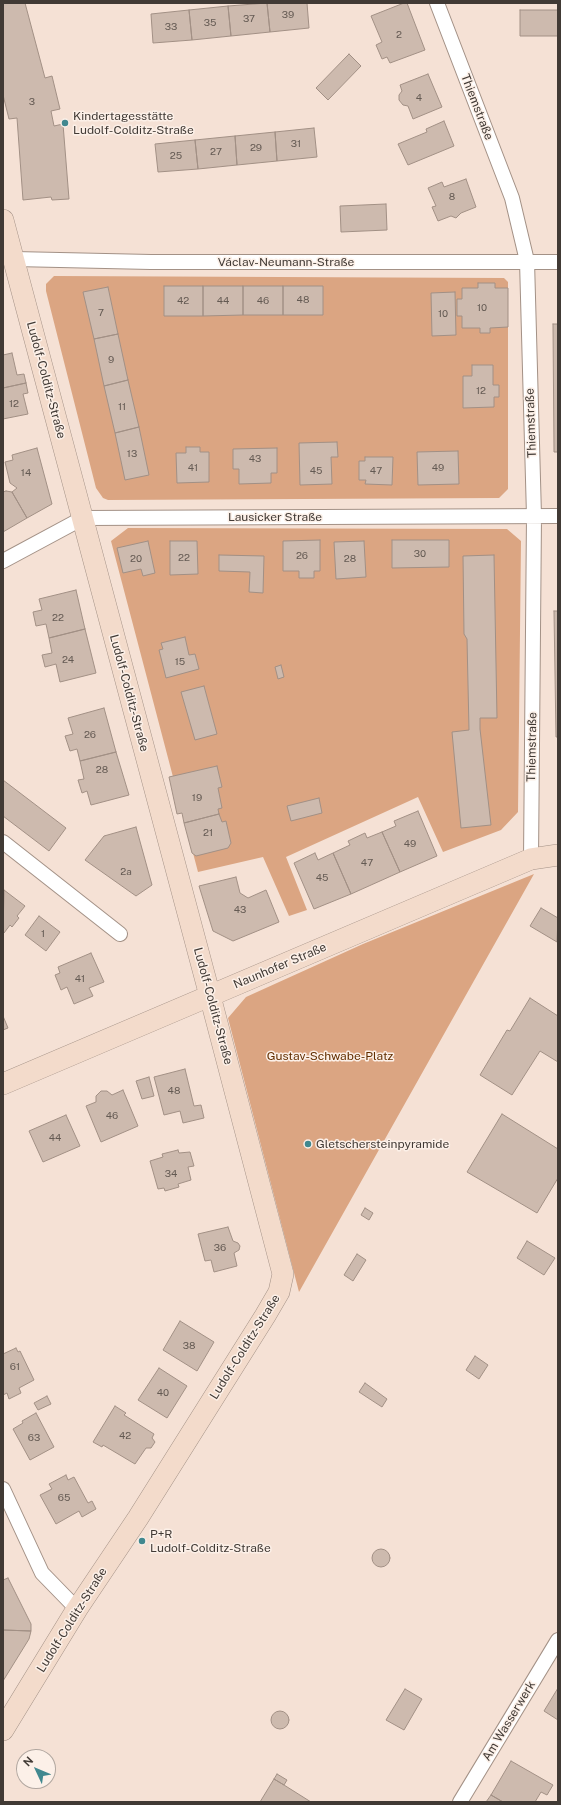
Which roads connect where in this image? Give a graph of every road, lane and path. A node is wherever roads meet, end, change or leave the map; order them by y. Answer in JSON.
{"nodes":[{"id":1,"x":437,"y":3,"type":"edge"},
{"id":2,"x":3,"y":220,"type":"edge"},
{"id":3,"x":14,"y":259,"type":"junction"},
{"id":4,"x":527,"y":262,"type":"junction"},
{"id":5,"x":558,"y":262,"type":"edge"},
{"id":6,"x":534,"y":516,"type":"junction"},
{"id":7,"x":558,"y":516,"type":"edge"},
{"id":8,"x":83,"y":518,"type":"junction"},
{"id":9,"x":3,"y":561,"type":"edge"},
{"id":10,"x":3,"y":842,"type":"edge"},
{"id":11,"x":558,"y":855,"type":"edge"},
{"id":12,"x":531,"y":859,"type":"junction"},
{"id":13,"x":120,"y":934,"type":"dead end"},
{"id":14,"x":210,"y":996,"type":"junction"},
{"id":15,"x":3,"y":1084,"type":"edge"},
{"id":16,"x":3,"y":1489,"type":"edge"},
{"id":17,"x":78,"y":1609,"type":"junction"},
{"id":18,"x":558,"y":1640,"type":"edge"},
{"id":19,"x":3,"y":1730,"type":"edge"},
{"id":20,"x":460,"y":1802,"type":"edge"}],
"edges":[{"from":1,"to":4,"type":"street","name":"Thiemstraße"},
{"from":2,"to":3,"type":"street","name":"Ludolf-Colditz-Straße"},
{"from":3,"to":4,"type":"street","name":"Václav-Neumann-Straße"},
{"from":3,"to":8,"type":"street","name":"Ludolf-Colditz-Straße"},
{"from":4,"to":5,"type":"street","name":"Václav-Neumann-Straße"},
{"from":4,"to":6,"type":"street","name":"Thiemstraße"},
{"from":6,"to":7,"type":"street","name":"Lausicker Straße"},
{"from":6,"to":8,"type":"street","name":"Lausicker Straße"},
{"from":6,"to":12,"type":"street","name":"Thiemstraße"},
{"from":8,"to":9,"type":"street","name":"Lausicker Straße"},
{"from":8,"to":14,"type":"street","name":"Ludolf-Colditz-Straße"},
{"from":10,"to":13,"type":"street"},
{"from":11,"to":12,"type":"street","name":"Naunhofer Straße"},
{"from":12,"to":14,"type":"street","name":"Naunhofer Straße"},
{"from":14,"to":15,"type":"street","name":"Naunhofer Straße"},
{"from":14,"to":17,"type":"street","name":"Ludolf-Colditz-Straße"},
{"from":16,"to":17,"type":"street"},
{"from":17,"to":19,"type":"street","name":"Ludolf-Colditz-Straße"},
{"from":18,"to":20,"type":"street","name":"Am Wasserwerk"}]}
